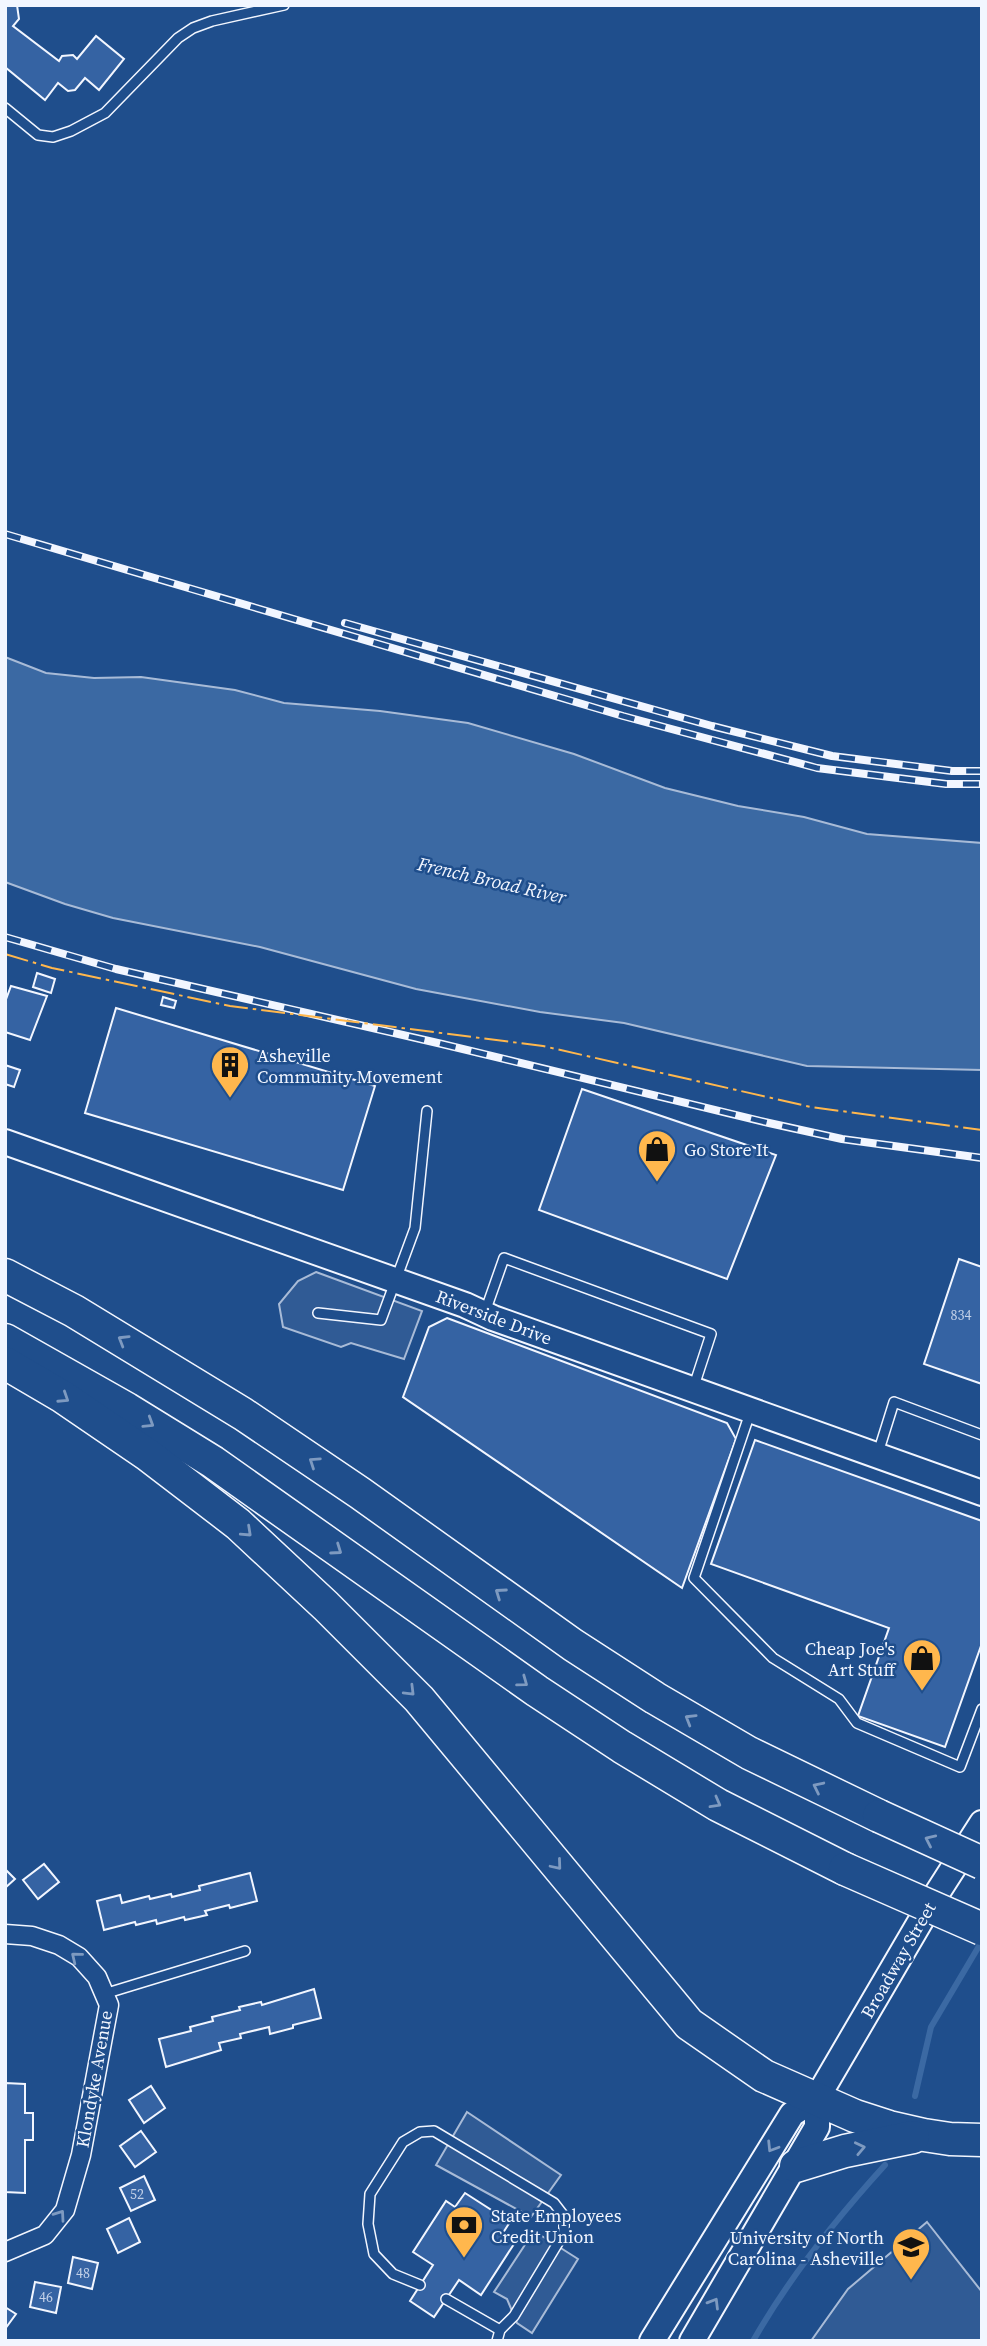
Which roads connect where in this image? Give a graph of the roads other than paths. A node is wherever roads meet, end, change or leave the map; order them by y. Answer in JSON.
{"nodes":[{"id":1,"x":284,"y":5,"type":"edge"},
{"id":2,"x":5,"y":108,"type":"edge"},
{"id":3,"x":426,"y":1111,"type":"dead end"},
{"id":4,"x":5,"y":1142,"type":"edge"},
{"id":5,"x":5,"y":1275,"type":"edge"},
{"id":6,"x":397,"y":1281,"type":"junction"},
{"id":7,"x":318,"y":1313,"type":"dead end"},
{"id":8,"x":484,"y":1314,"type":"junction"},
{"id":9,"x":5,"y":1340,"type":"edge"},
{"id":10,"x":5,"y":1363,"type":"edge"},
{"id":11,"x":693,"y":1389,"type":"junction"},
{"id":12,"x":752,"y":1409,"type":"junction"},
{"id":13,"x":982,"y":1434,"type":"edge"},
{"id":14,"x":878,"y":1455,"type":"junction"},
{"id":15,"x":982,"y":1493,"type":"edge"},
{"id":16,"x":982,"y":1709,"type":"edge"},
{"id":17,"x":982,"y":1823,"type":"edge"},
{"id":18,"x":982,"y":1863,"type":"edge"},
{"id":19,"x":982,"y":1929,"type":"edge"},
{"id":20,"x":5,"y":1934,"type":"edge"},
{"id":21,"x":246,"y":1951,"type":"dead end"},
{"id":22,"x":104,"y":1994,"type":"junction"},
{"id":23,"x":817,"y":2098,"type":"junction"},
{"id":24,"x":924,"y":2135,"type":"junction"},
{"id":25,"x":982,"y":2140,"type":"edge"},
{"id":26,"x":796,"y":2166,"type":"junction"},
{"id":27,"x":5,"y":2252,"type":"edge"},
{"id":28,"x":420,"y":2286,"type":"dead end"},
{"id":29,"x":446,"y":2299,"type":"dead end"},
{"id":30,"x":500,"y":2330,"type":"junction"},
{"id":31,"x":496,"y":2341,"type":"edge"},
{"id":32,"x":652,"y":2341,"type":"edge"},
{"id":33,"x":692,"y":2341,"type":"edge"}],
"edges":[{"from":1,"to":2,"type":"lane"},
{"from":3,"to":6,"type":"lane"},
{"from":4,"to":6,"type":"main road","name":"Riverside Drive"},
{"from":18,"to":5,"type":"highway","one_way":true,"bridge":true},
{"from":6,"to":7,"type":"lane"},
{"from":6,"to":8,"type":"main road","name":"Riverside Drive"},
{"from":8,"to":11,"type":"main road","name":"Riverside Drive"},
{"from":8,"to":11,"type":"lane"},
{"from":9,"to":19,"type":"highway","one_way":true,"bridge":true},
{"from":10,"to":23,"type":"highway","one_way":true},
{"from":11,"to":12,"type":"main road","name":"Riverside Drive"},
{"from":12,"to":14,"type":"main road","name":"Riverside Drive"},
{"from":12,"to":16,"type":"lane"},
{"from":13,"to":14,"type":"lane"},
{"from":14,"to":15,"type":"main road","name":"Riverside Drive"},
{"from":17,"to":23,"type":"main road","name":"Broadway Street"},
{"from":22,"to":20,"type":"street","name":"Klondyke Avenue","one_way":true},
{"from":21,"to":22,"type":"lane"},
{"from":27,"to":22,"type":"street","name":"Klondyke Avenue","one_way":true},
{"from":23,"to":24,"type":"highway"},
{"from":23,"to":26,"type":"main road","name":"Broadway Street"},
{"from":23,"to":32,"type":"main road","name":"Broadway Street","one_way":true},
{"from":24,"to":25,"type":"highway"},
{"from":26,"to":24,"type":"highway","one_way":true},
{"from":33,"to":26,"type":"main road","name":"Broadway Street","one_way":true},
{"from":28,"to":30,"type":"lane"},
{"from":29,"to":30,"type":"lane"},
{"from":30,"to":31,"type":"lane"}]}
